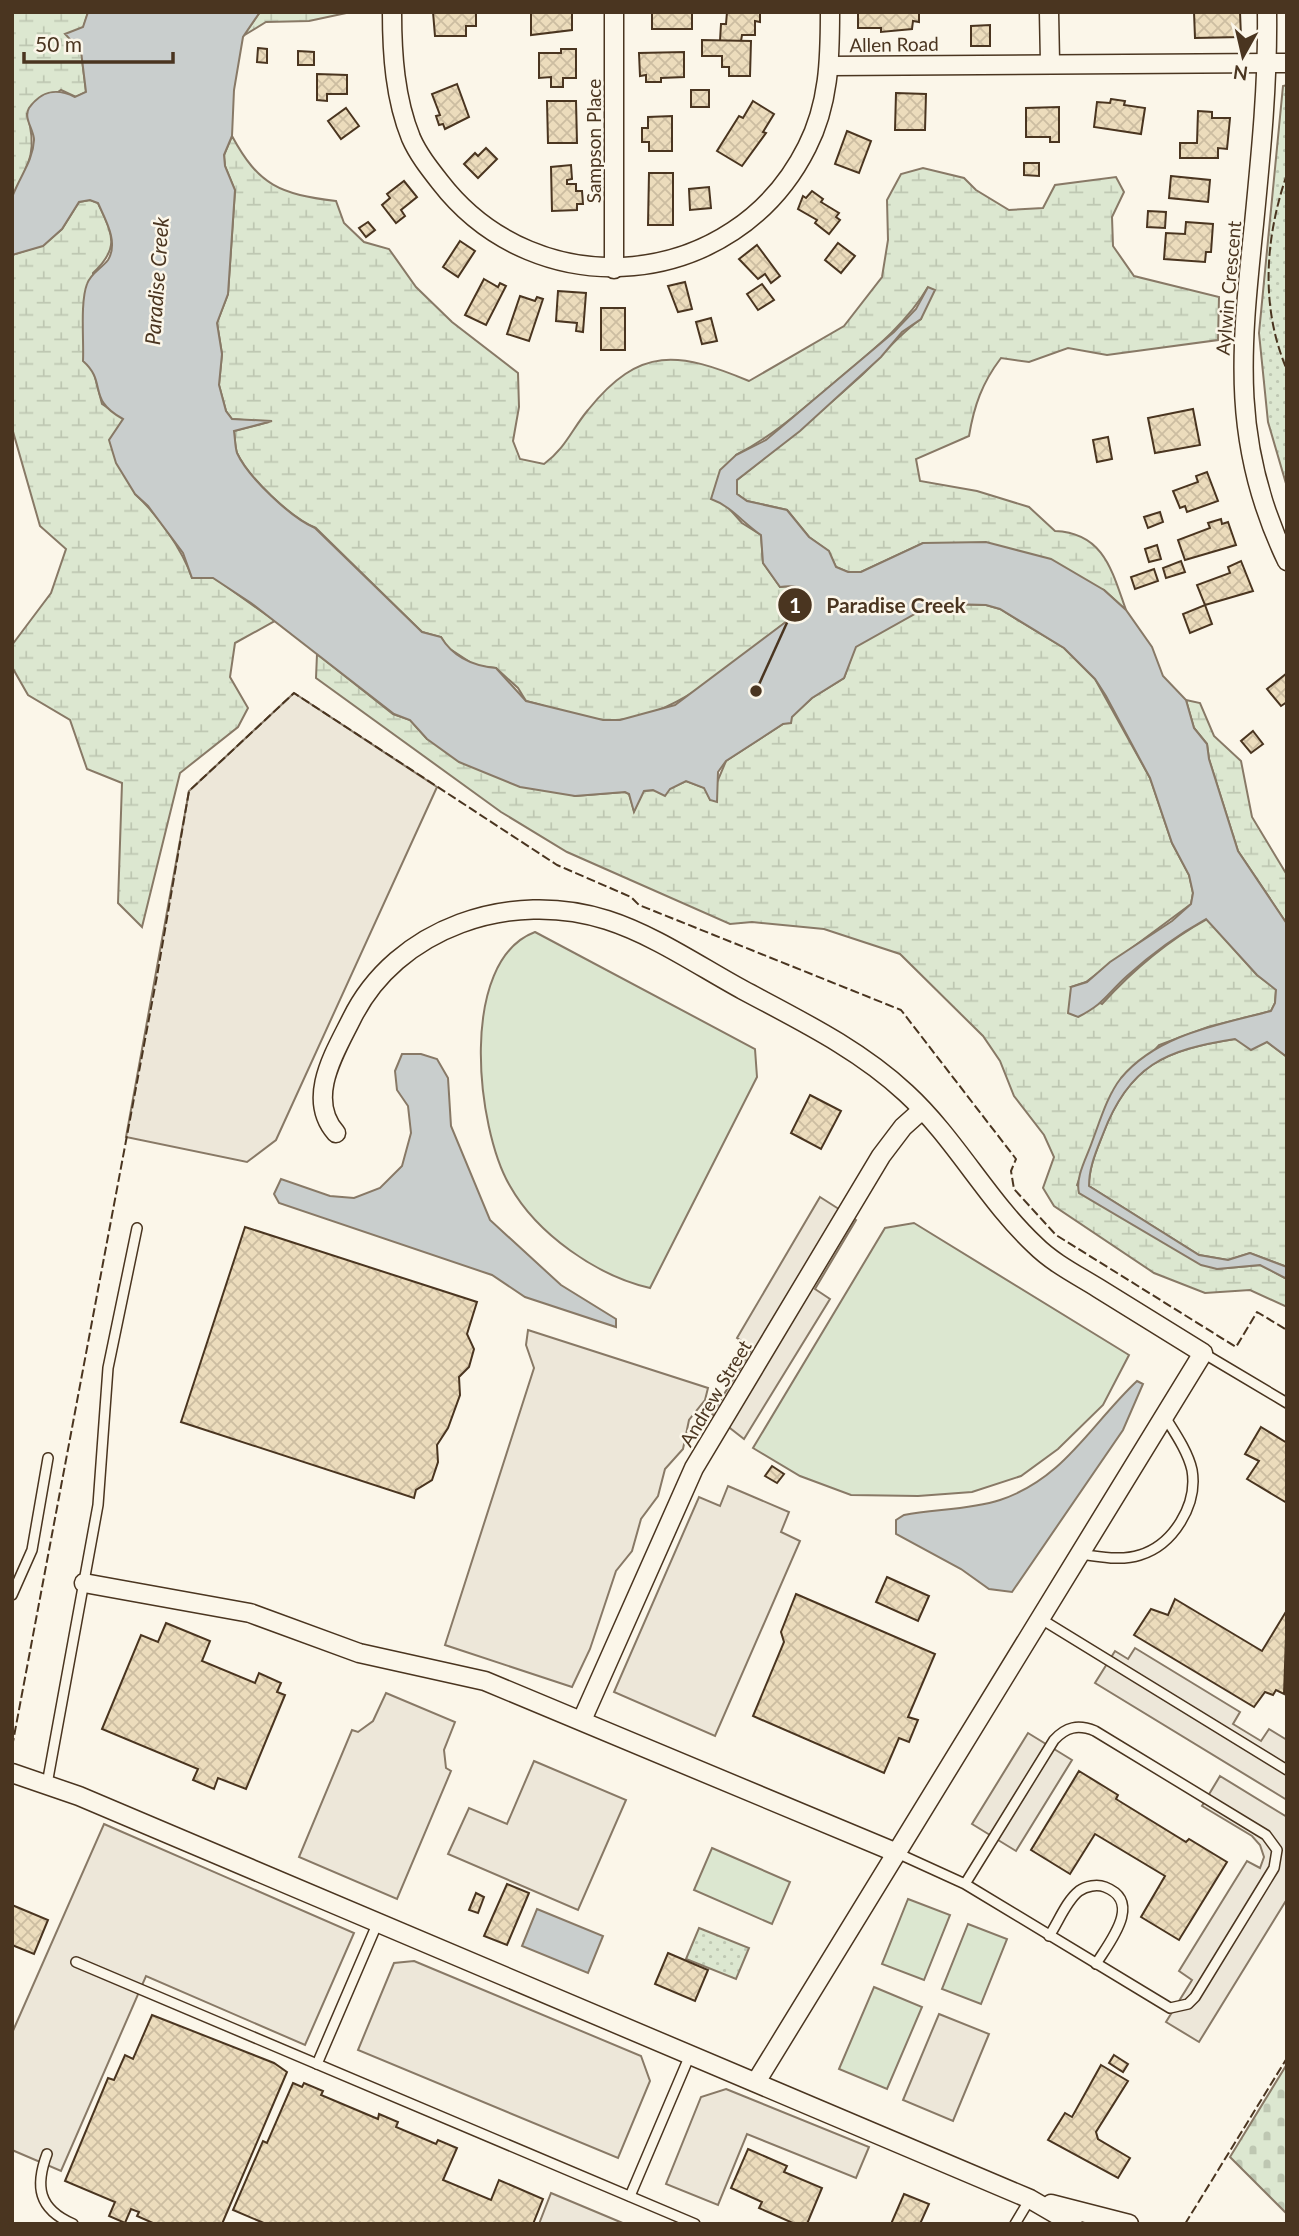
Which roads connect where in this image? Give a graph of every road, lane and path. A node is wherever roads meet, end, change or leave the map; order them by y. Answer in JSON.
{"nodes":[{"id":1,"x":392,"y":12,"type":"edge"},
{"id":2,"x":614,"y":12,"type":"edge"},
{"id":3,"x":830,"y":12,"type":"edge"},
{"id":4,"x":1049,"y":12,"type":"edge"},
{"id":5,"x":1267,"y":12,"type":"edge"},
{"id":6,"x":1051,"y":62,"type":"junction"},
{"id":7,"x":1268,"y":63,"type":"junction"},
{"id":8,"x":1287,"y":63,"type":"edge"},
{"id":9,"x":830,"y":66,"type":"junction"},
{"id":10,"x":614,"y":269,"type":"junction"},
{"id":11,"x":1287,"y":561,"type":"edge"},
{"id":12,"x":922,"y":1110,"type":"junction"},
{"id":13,"x":336,"y":1133,"type":"dead end"},
{"id":14,"x":137,"y":1228,"type":"dead end"},
{"id":15,"x":1203,"y":1353,"type":"junction"},
{"id":16,"x":1287,"y":1404,"type":"edge"},
{"id":17,"x":1165,"y":1417,"type":"junction"},
{"id":18,"x":48,"y":1458,"type":"dead end"},
{"id":19,"x":1081,"y":1554,"type":"junction"},
{"id":20,"x":84,"y":1583,"type":"junction"},
{"id":21,"x":12,"y":1595,"type":"edge"},
{"id":22,"x":1041,"y":1619,"type":"junction"},
{"id":23,"x":582,"y":1720,"type":"junction"},
{"id":24,"x":1287,"y":1770,"type":"edge"},
{"id":25,"x":12,"y":1773,"type":"edge"},
{"id":26,"x":47,"y":1784,"type":"junction"},
{"id":27,"x":897,"y":1853,"type":"junction"},
{"id":28,"x":965,"y":1884,"type":"junction"},
{"id":29,"x":378,"y":1922,"type":"junction"},
{"id":30,"x":1049,"y":1936,"type":"junction"},
{"id":31,"x":76,"y":1962,"type":"dead end"},
{"id":32,"x":1096,"y":1964,"type":"junction"},
{"id":33,"x":690,"y":2055,"type":"junction"},
{"id":34,"x":317,"y":2064,"type":"junction"},
{"id":35,"x":756,"y":2082,"type":"junction"},
{"id":36,"x":47,"y":2154,"type":"dead end"},
{"id":37,"x":630,"y":2196,"type":"junction"},
{"id":38,"x":1030,"y":2199,"type":"junction"},
{"id":39,"x":72,"y":2224,"type":"edge"},
{"id":40,"x":695,"y":2224,"type":"edge"},
{"id":41,"x":1015,"y":2224,"type":"edge"},
{"id":42,"x":1073,"y":2224,"type":"edge"},
{"id":43,"x":1129,"y":2224,"type":"edge"}],
"edges":[{"from":1,"to":10,"type":"street","name":"Allen Road"},
{"from":2,"to":10,"type":"street","name":"Sampson Place"},
{"from":3,"to":9,"type":"street"},
{"from":4,"to":6,"type":"street"},
{"from":5,"to":7,"type":"street","name":"Aylwin Crescent"},
{"from":6,"to":7,"type":"street","name":"Allen Road"},
{"from":6,"to":9,"type":"street","name":"Allen Road"},
{"from":7,"to":8,"type":"street","name":"Allen Road"},
{"from":7,"to":11,"type":"street","name":"Aylwin Crescent"},
{"from":9,"to":10,"type":"street","name":"Allen Road"},
{"from":12,"to":13,"type":"street"},
{"from":12,"to":15,"type":"street"},
{"from":12,"to":23,"type":"street","name":"Andrew Street"},
{"from":14,"to":20,"type":"lane"},
{"from":15,"to":16,"type":"lane"},
{"from":15,"to":17,"type":"street"},
{"from":17,"to":19,"type":"street"},
{"from":17,"to":19,"type":"lane"},
{"from":18,"to":21,"type":"lane"},
{"from":19,"to":22,"type":"street"},
{"from":20,"to":23,"type":"street"},
{"from":20,"to":26,"type":"lane"},
{"from":22,"to":24,"type":"lane"},
{"from":22,"to":27,"type":"street"},
{"from":23,"to":27,"type":"street"},
{"from":25,"to":26,"type":"street"},
{"from":26,"to":29,"type":"street"},
{"from":27,"to":28,"type":"lane"},
{"from":27,"to":35,"type":"street"},
{"from":28,"to":30,"type":"lane"},
{"from":28,"to":32,"type":"lane"},
{"from":29,"to":33,"type":"street"},
{"from":29,"to":34,"type":"lane"},
{"from":30,"to":32,"type":"lane"},
{"from":30,"to":32,"type":"lane"},
{"from":31,"to":34,"type":"lane"},
{"from":33,"to":35,"type":"street"},
{"from":33,"to":37,"type":"lane"},
{"from":34,"to":37,"type":"lane"},
{"from":35,"to":38,"type":"street"},
{"from":36,"to":39,"type":"lane"},
{"from":37,"to":40,"type":"lane"},
{"from":38,"to":41,"type":"lane"},
{"from":38,"to":42,"type":"street"},
{"from":38,"to":43,"type":"street"}]}
